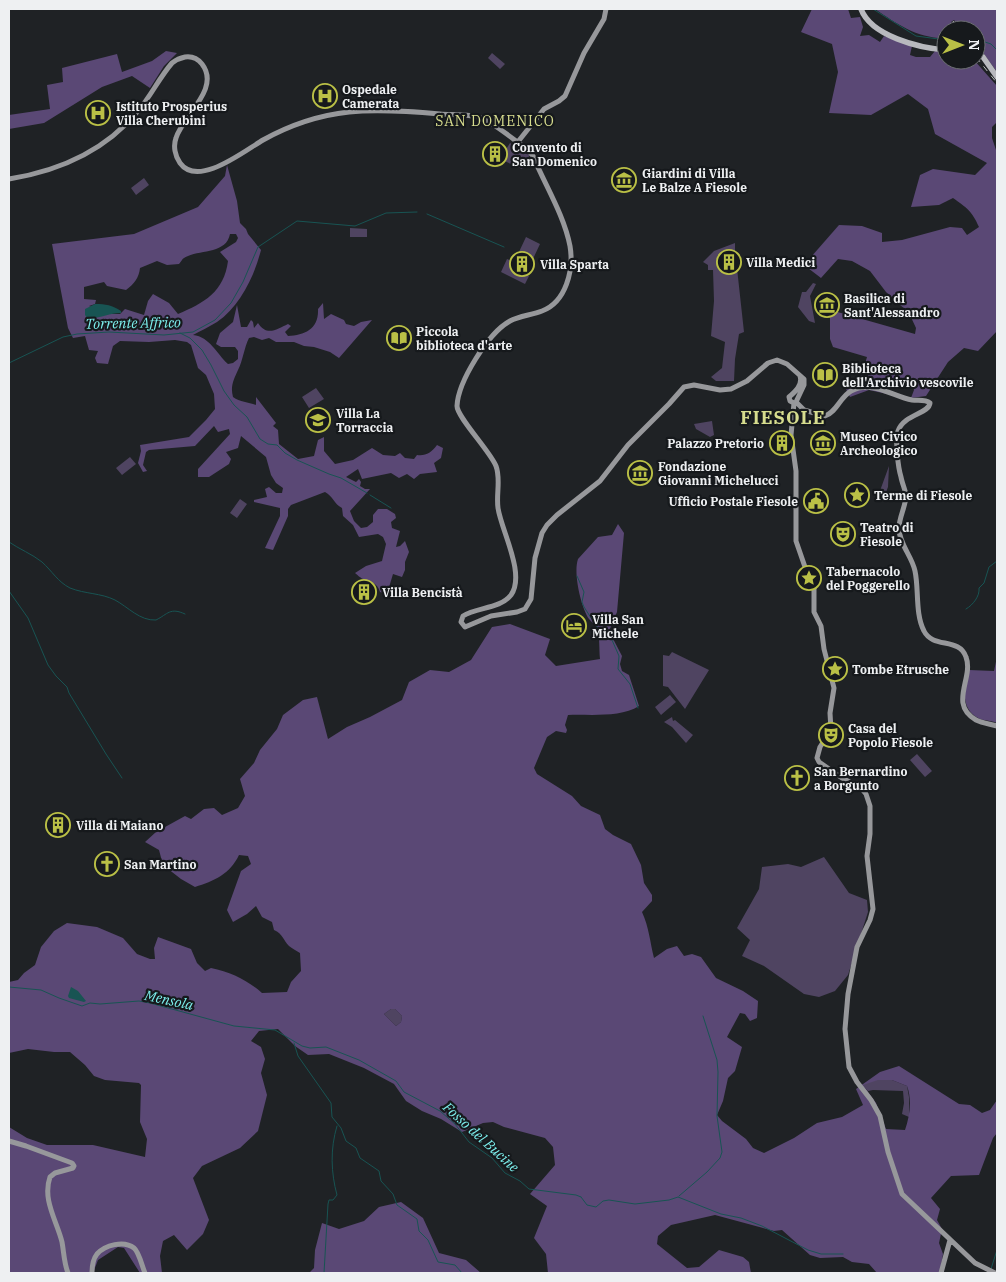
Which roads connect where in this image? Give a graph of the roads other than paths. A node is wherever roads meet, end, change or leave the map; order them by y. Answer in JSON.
{"nodes":[{"id":1,"x":606,"y":9,"type":"edge"},
{"id":2,"x":860,"y":9,"type":"edge"},
{"id":3,"x":936,"y":48,"type":"edge"},
{"id":4,"x":986,"y":61,"type":"edge"},
{"id":5,"x":997,"y":77,"type":"edge"},
{"id":6,"x":517,"y":142,"type":"junction"},
{"id":7,"x":11,"y":179,"type":"edge"},
{"id":8,"x":795,"y":399,"type":"junction"},
{"id":9,"x":997,"y":726,"type":"edge"},
{"id":10,"x":9,"y":1141,"type":"edge"},
{"id":11,"x":950,"y":1240,"type":"junction"},
{"id":12,"x":68,"y":1273,"type":"edge"},
{"id":13,"x":92,"y":1273,"type":"edge"},
{"id":14,"x":145,"y":1273,"type":"edge"},
{"id":15,"x":941,"y":1273,"type":"edge"},
{"id":16,"x":996,"y":1273,"type":"edge"}],
"edges":[{"from":1,"to":6,"type":"main road"},
{"from":2,"to":3,"type":"main road"},
{"from":4,"to":5,"type":"main road"},
{"from":6,"to":7,"type":"main road"},
{"from":6,"to":8,"type":"main road"},
{"from":8,"to":9,"type":"main road"},
{"from":8,"to":11,"type":"main road"},
{"from":10,"to":12,"type":"main road"},
{"from":11,"to":15,"type":"main road"},
{"from":11,"to":16,"type":"main road"},
{"from":13,"to":14,"type":"main road"}]}
